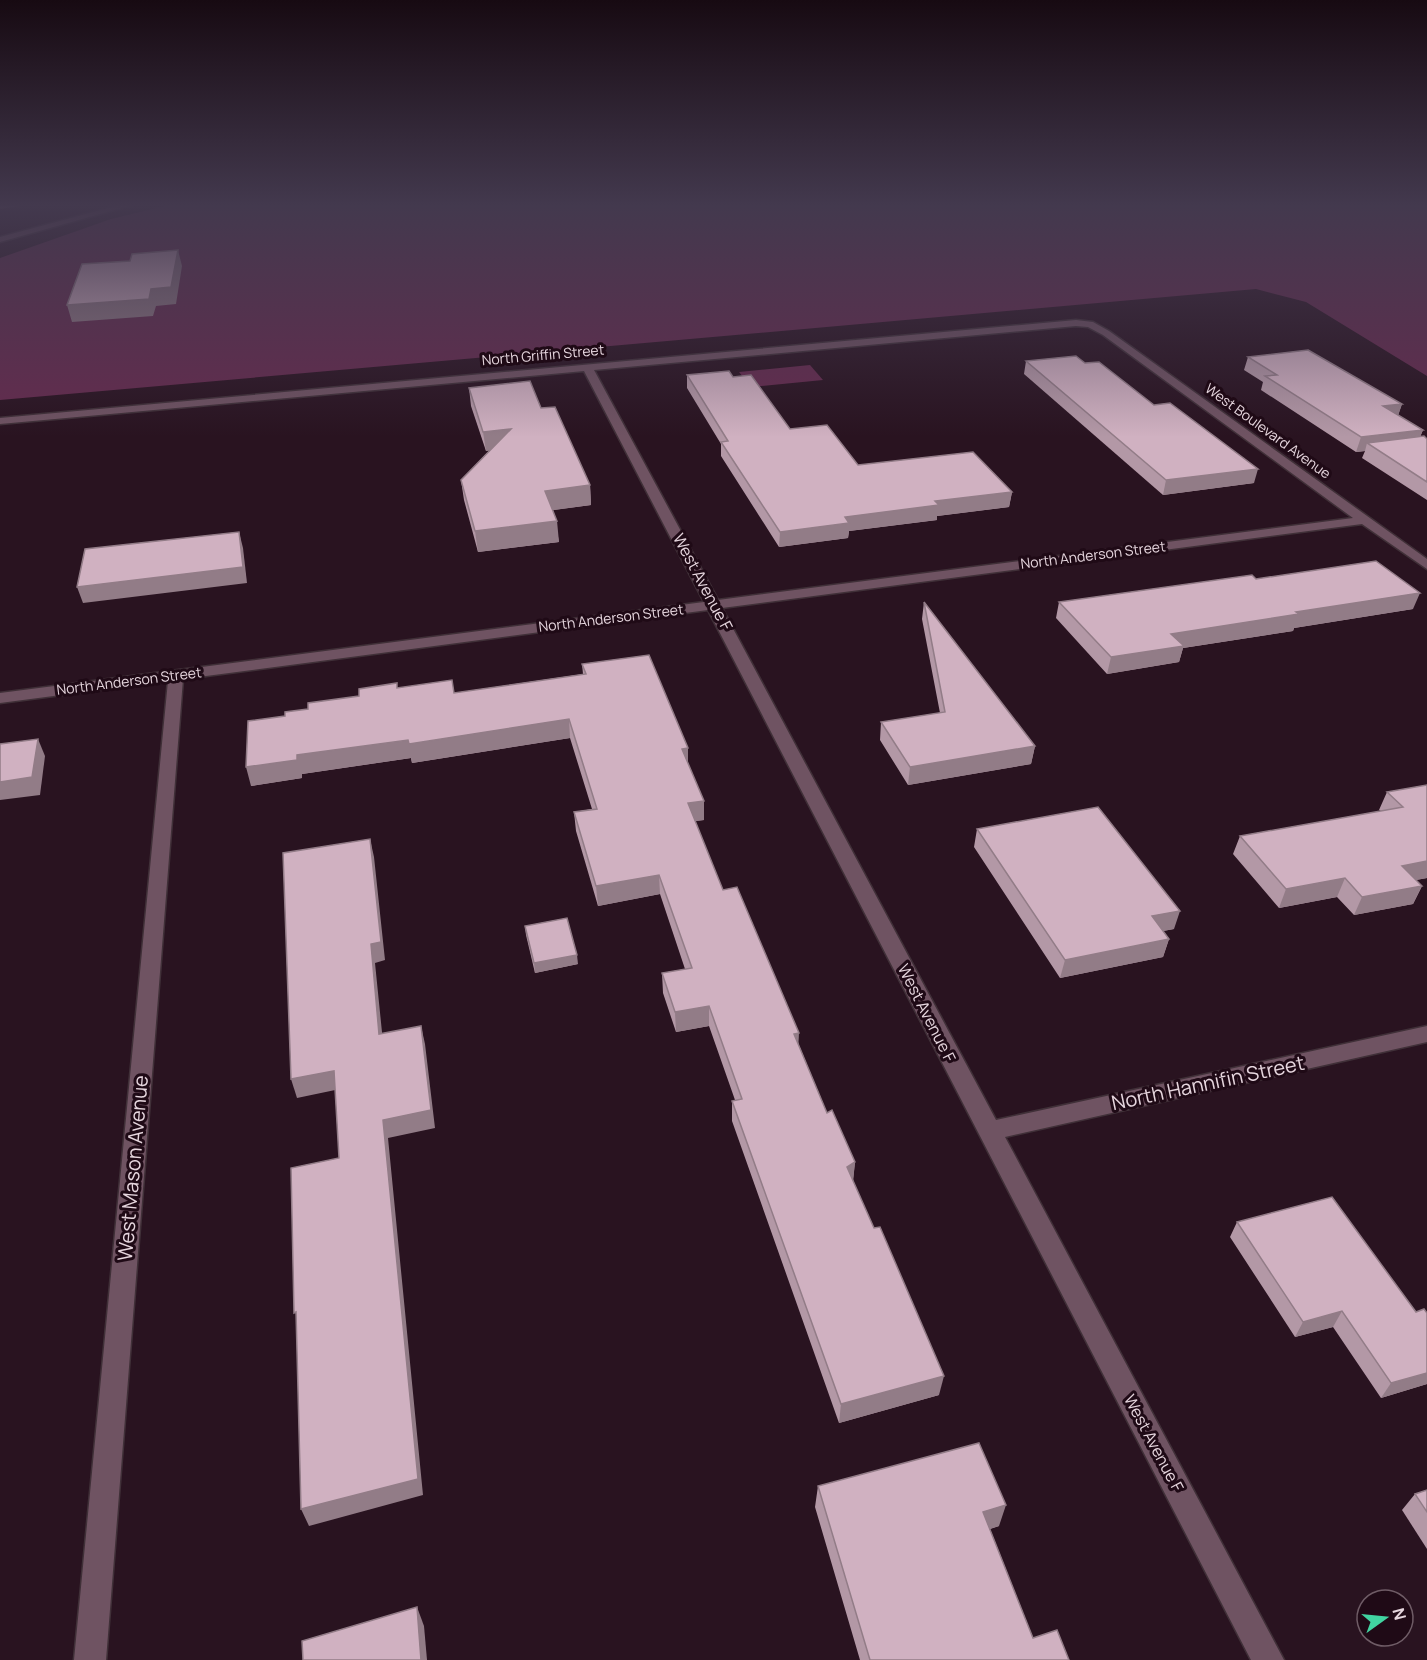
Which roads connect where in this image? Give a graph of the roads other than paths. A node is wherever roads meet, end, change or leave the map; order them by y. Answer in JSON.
{"nodes":[{"id":1,"x":1090,"y":324,"type":"joint"},
{"id":2,"x":588,"y":366,"type":"junction"},
{"id":3,"x":0,"y":421,"type":"edge"},
{"id":4,"x":1364,"y":520,"type":"junction"},
{"id":5,"x":1427,"y":565,"type":"edge"},
{"id":6,"x":714,"y":604,"type":"junction"},
{"id":7,"x":176,"y":675,"type":"junction"},
{"id":8,"x":0,"y":698,"type":"edge"},
{"id":9,"x":1427,"y":1034,"type":"edge"},
{"id":10,"x":988,"y":1131,"type":"junction"},
{"id":11,"x":90,"y":1660,"type":"edge"},
{"id":12,"x":1268,"y":1660,"type":"edge"}],
"edges":[{"from":1,"to":2,"type":"street","name":"North Griffin Street"},
{"from":1,"to":4,"type":"street","name":"West Boulevard Avenue"},
{"from":2,"to":3,"type":"street","name":"North Griffin Street"},
{"from":2,"to":6,"type":"street","name":"West Avenue F"},
{"from":4,"to":5,"type":"street","name":"West Boulevard Avenue"},
{"from":4,"to":6,"type":"street","name":"North Anderson Street"},
{"from":6,"to":7,"type":"street","name":"North Anderson Street"},
{"from":6,"to":10,"type":"street","name":"West Avenue F"},
{"from":7,"to":8,"type":"street","name":"North Anderson Street"},
{"from":7,"to":11,"type":"street","name":"West Mason Avenue"},
{"from":9,"to":10,"type":"street","name":"North Hannifin Street"},
{"from":10,"to":12,"type":"street","name":"West Avenue F"}]}
